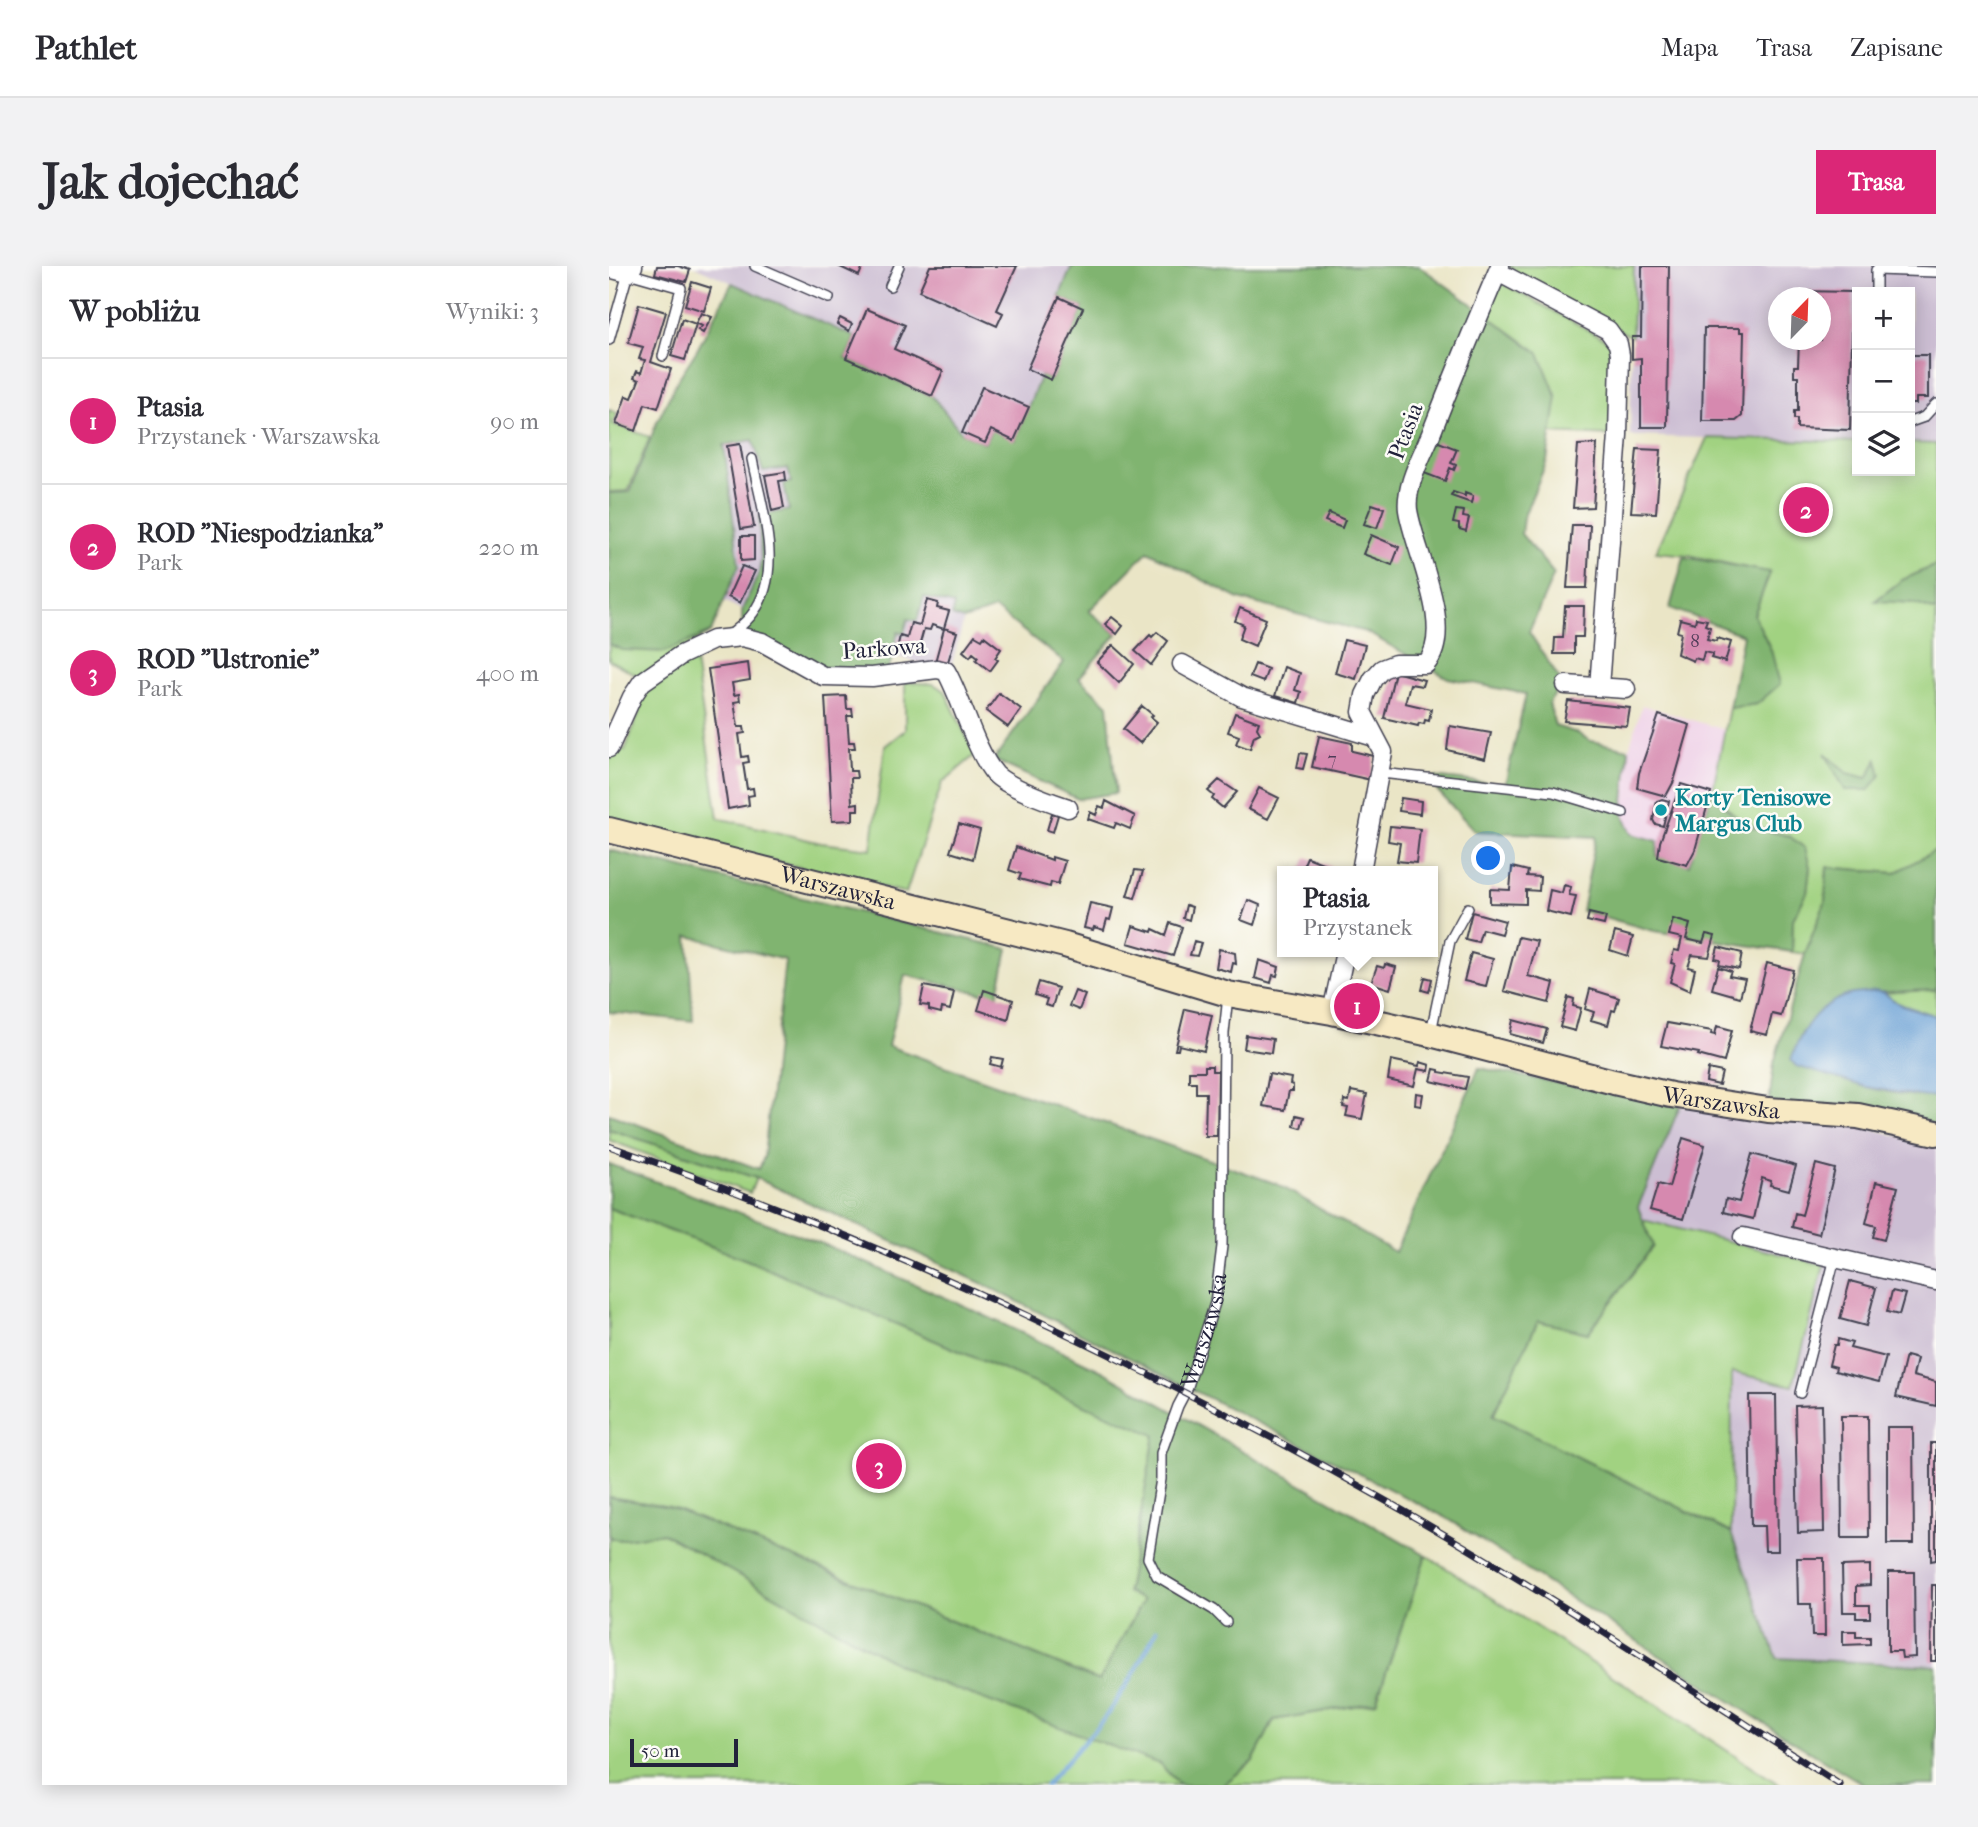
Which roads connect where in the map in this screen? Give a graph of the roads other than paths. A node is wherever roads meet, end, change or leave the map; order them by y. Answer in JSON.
{"nodes":[{"id":1,"x":755,"y":266,"type":"edge"},
{"id":2,"x":899,"y":266,"type":"edge"},
{"id":3,"x":609,"y":268,"type":"edge"},
{"id":4,"x":1499,"y":269,"type":"edge"},
{"id":5,"x":630,"y":270,"type":"edge"},
{"id":6,"x":1936,"y":272,"type":"edge"},
{"id":7,"x":891,"y":286,"type":"dead end"},
{"id":8,"x":1875,"y":287,"type":"edge"},
{"id":9,"x":829,"y":298,"type":"dead end"},
{"id":10,"x":611,"y":327,"type":"edge"},
{"id":11,"x":609,"y":340,"type":"edge"},
{"id":12,"x":663,"y":356,"type":"dead end"},
{"id":13,"x":1936,"y":404,"type":"edge"},
{"id":14,"x":1915,"y":420,"type":"edge"},
{"id":15,"x":752,"y":459,"type":"dead end"},
{"id":16,"x":725,"y":639,"type":"junction"},
{"id":17,"x":1182,"y":664,"type":"dead end"},
{"id":18,"x":1566,"y":685,"type":"dead end"},
{"id":19,"x":1599,"y":687,"type":"junction"},
{"id":20,"x":1626,"y":689,"type":"dead end"},
{"id":21,"x":1374,"y":737,"type":"junction"},
{"id":22,"x":609,"y":748,"type":"edge"},
{"id":23,"x":1381,"y":773,"type":"junction"},
{"id":24,"x":1068,"y":808,"type":"dead end"},
{"id":25,"x":1623,"y":813,"type":"dead end"},
{"id":26,"x":609,"y":830,"type":"edge"},
{"id":27,"x":1362,"y":866,"type":"edge"},
{"id":28,"x":1468,"y":908,"type":"dead end"},
{"id":29,"x":1344,"y":957,"type":"edge"},
{"id":30,"x":1228,"y":994,"type":"junction"},
{"id":31,"x":1332,"y":1012,"type":"junction"},
{"id":32,"x":1430,"y":1034,"type":"junction"},
{"id":33,"x":1936,"y":1133,"type":"edge"},
{"id":34,"x":1743,"y":1237,"type":"dead end"},
{"id":35,"x":1835,"y":1258,"type":"junction"},
{"id":36,"x":1936,"y":1281,"type":"edge"},
{"id":37,"x":1800,"y":1393,"type":"dead end"},
{"id":38,"x":1226,"y":1622,"type":"dead end"}],
"edges":[{"from":1,"to":9,"type":"lane"},
{"from":2,"to":7,"type":"lane"},
{"from":3,"to":5,"type":"street"},
{"from":4,"to":19,"type":"street","name":"Ptasia"},
{"from":4,"to":21,"type":"street","name":"Ptasia"},
{"from":5,"to":10,"type":"lane"},
{"from":5,"to":12,"type":"lane"},
{"from":6,"to":8,"type":"lane"},
{"from":10,"to":11,"type":"lane"},
{"from":13,"to":14,"type":"lane"},
{"from":15,"to":16,"type":"lane"},
{"from":16,"to":22,"type":"street","name":"Parkowa"},
{"from":16,"to":24,"type":"street","name":"Parkowa"},
{"from":17,"to":21,"type":"street"},
{"from":18,"to":19,"type":"street"},
{"from":19,"to":20,"type":"street"},
{"from":21,"to":23,"type":"street","name":"Ptasia"},
{"from":23,"to":25,"type":"lane"},
{"from":23,"to":27,"type":"street","name":"Ptasia"},
{"from":26,"to":30,"type":"street","name":"Warszawska"},
{"from":28,"to":32,"type":"lane"},
{"from":29,"to":31,"type":"street"},
{"from":30,"to":31,"type":"street","name":"Warszawska"},
{"from":30,"to":38,"type":"lane","name":"Warszawska"},
{"from":31,"to":32,"type":"street","name":"Warszawska"},
{"from":32,"to":33,"type":"street","name":"Warszawska"},
{"from":34,"to":35,"type":"street"},
{"from":35,"to":36,"type":"street"},
{"from":35,"to":37,"type":"lane"}]}
